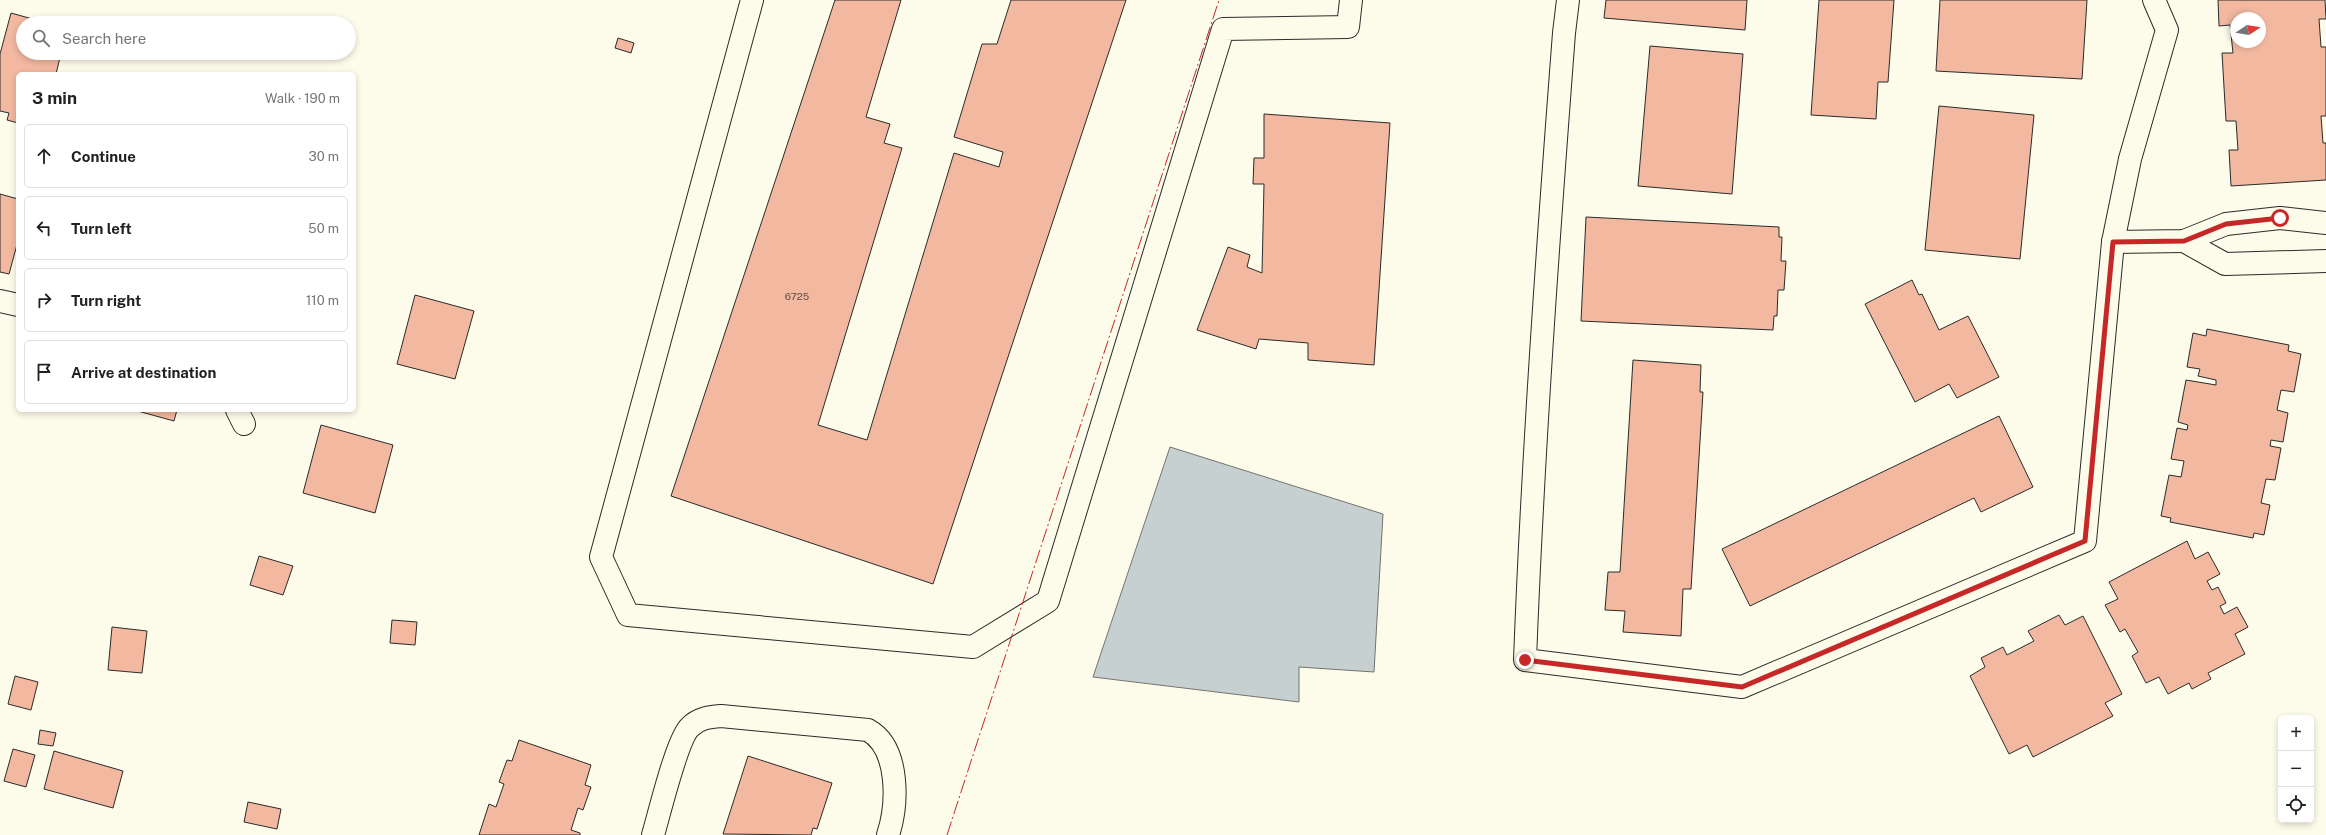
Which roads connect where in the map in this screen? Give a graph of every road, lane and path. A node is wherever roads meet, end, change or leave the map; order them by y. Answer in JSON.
{"nodes":[{"id":1,"x":752,"y":0,"type":"edge"},
{"id":2,"x":1351,"y":0,"type":"edge"},
{"id":3,"x":1568,"y":0,"type":"edge"},
{"id":4,"x":2154,"y":0,"type":"edge"},
{"id":5,"x":2326,"y":223,"type":"edge"},
{"id":6,"x":2184,"y":241,"type":"junction"},
{"id":7,"x":2113,"y":242,"type":"junction"},
{"id":8,"x":2326,"y":261,"type":"edge"},
{"id":9,"x":0,"y":301,"type":"edge"},
{"id":10,"x":16,"y":305,"type":"edge"},
{"id":11,"x":653,"y":835,"type":"edge"},
{"id":12,"x":888,"y":835,"type":"edge"}],
"edges":[{"from":1,"to":2,"type":"lane"},
{"from":3,"to":7,"type":"lane"},
{"from":4,"to":7,"type":"lane"},
{"from":5,"to":6,"type":"lane"},
{"from":6,"to":7,"type":"lane"},
{"from":6,"to":8,"type":"lane"},
{"from":9,"to":10,"type":"lane"},
{"from":11,"to":12,"type":"lane"}]}
